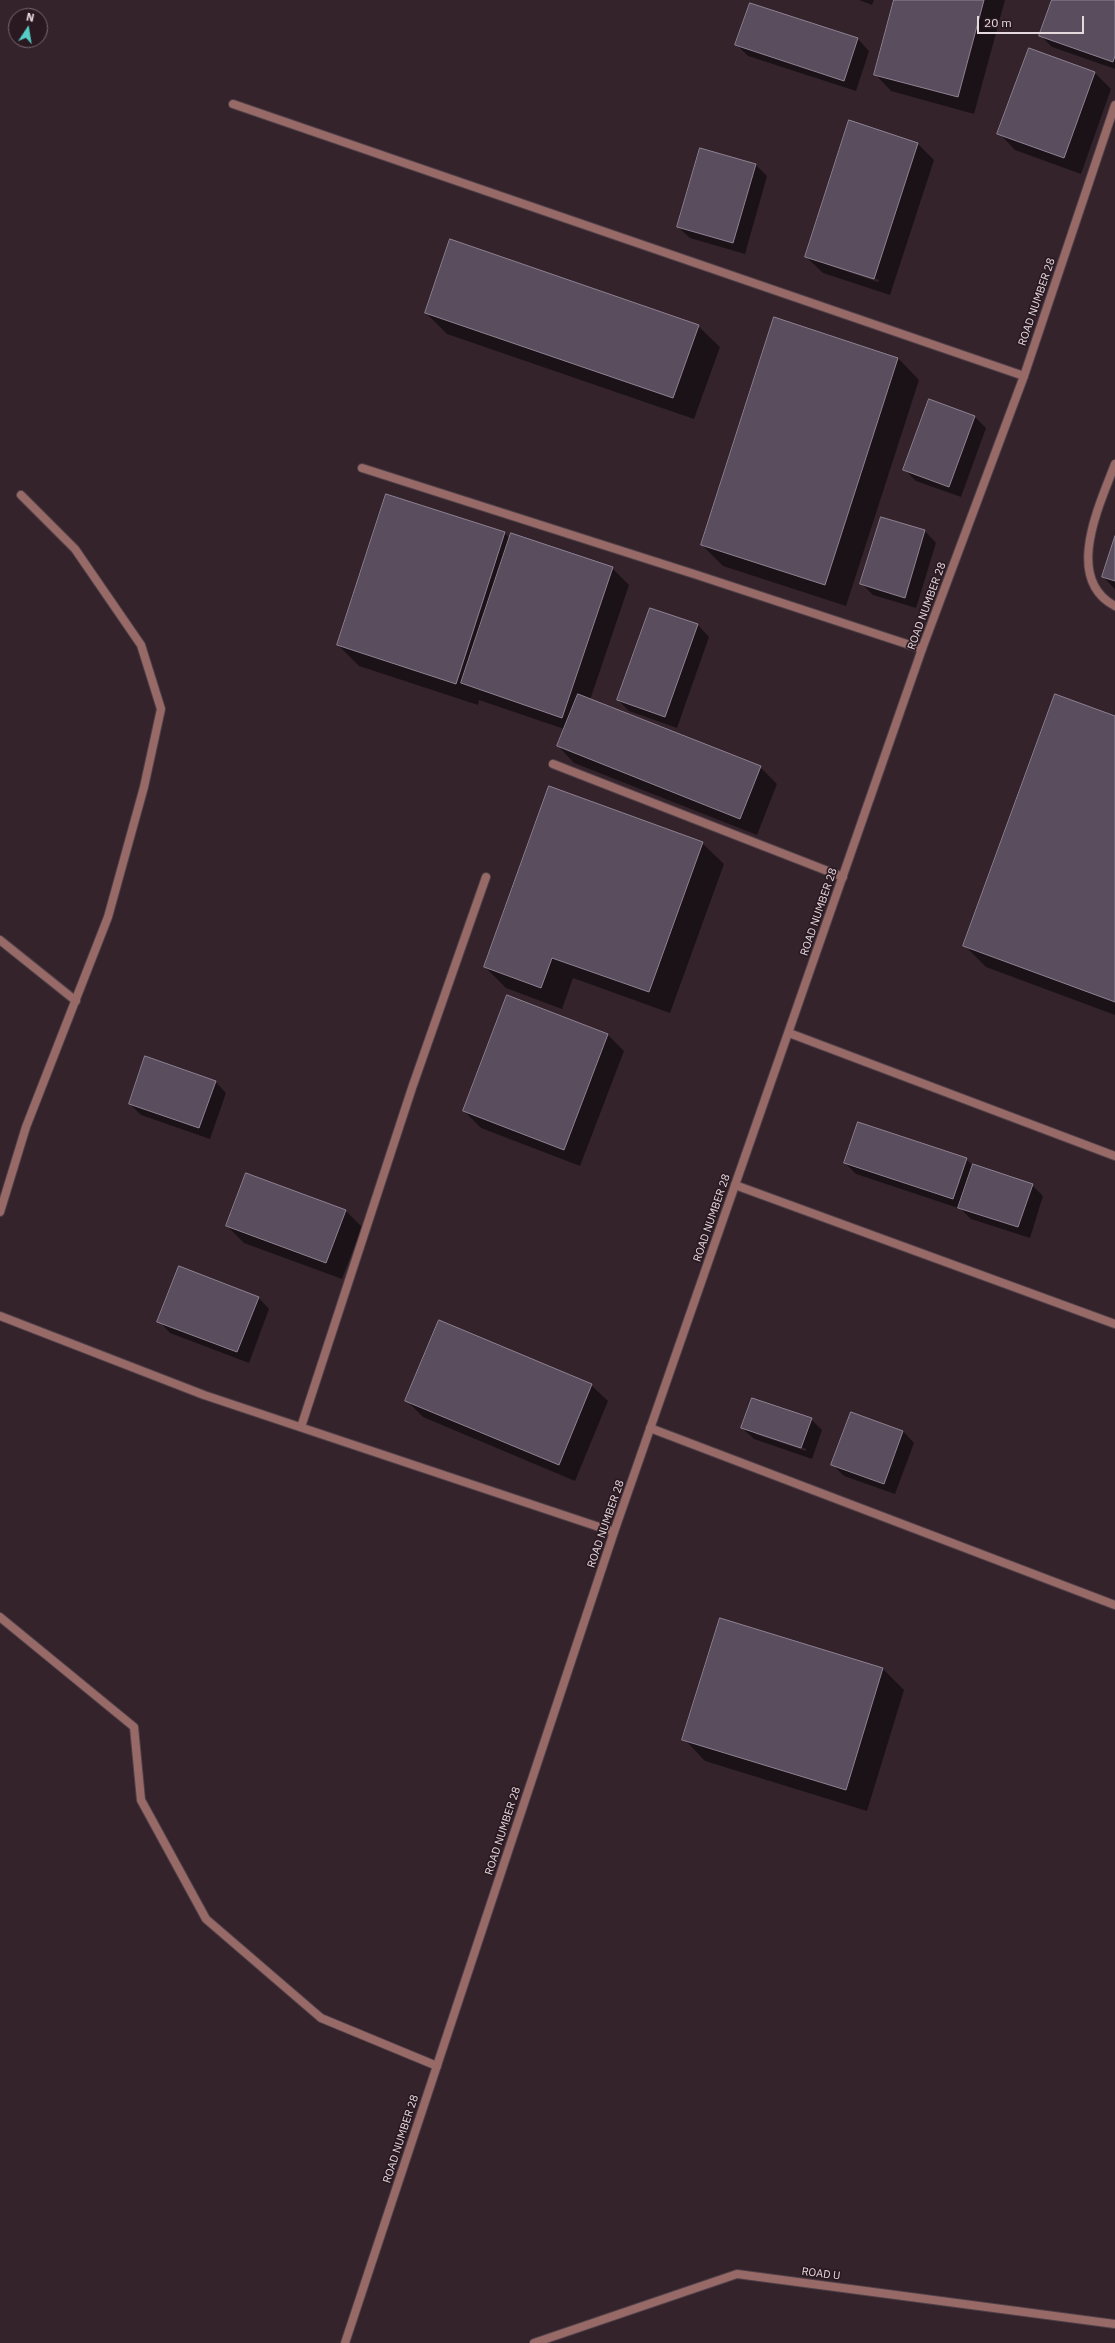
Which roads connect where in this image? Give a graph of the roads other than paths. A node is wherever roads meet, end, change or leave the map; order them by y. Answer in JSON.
{"nodes":[{"id":1,"x":233,"y":104,"type":"dead end"},
{"id":2,"x":1115,"y":105,"type":"edge"},
{"id":3,"x":1024,"y":376,"type":"junction"},
{"id":4,"x":1115,"y":464,"type":"edge"},
{"id":5,"x":362,"y":468,"type":"dead end"},
{"id":6,"x":21,"y":495,"type":"dead end"},
{"id":7,"x":1115,"y":606,"type":"edge"},
{"id":8,"x":922,"y":649,"type":"junction"},
{"id":9,"x":553,"y":764,"type":"dead end"},
{"id":10,"x":486,"y":877,"type":"dead end"},
{"id":11,"x":843,"y":877,"type":"junction"},
{"id":12,"x":0,"y":940,"type":"edge"},
{"id":13,"x":76,"y":1001,"type":"junction"},
{"id":14,"x":788,"y":1033,"type":"junction"},
{"id":15,"x":1115,"y":1156,"type":"edge"},
{"id":16,"x":735,"y":1185,"type":"junction"},
{"id":17,"x":0,"y":1212,"type":"edge"},
{"id":18,"x":0,"y":1316,"type":"edge"},
{"id":19,"x":1115,"y":1324,"type":"edge"},
{"id":20,"x":301,"y":1427,"type":"junction"},
{"id":21,"x":650,"y":1428,"type":"junction"},
{"id":22,"x":614,"y":1532,"type":"junction"},
{"id":23,"x":1115,"y":1605,"type":"edge"},
{"id":24,"x":0,"y":1617,"type":"edge"},
{"id":25,"x":437,"y":2066,"type":"junction"},
{"id":26,"x":1115,"y":2324,"type":"edge"},
{"id":27,"x":345,"y":2343,"type":"edge"},
{"id":28,"x":534,"y":2343,"type":"edge"}],
"edges":[{"from":1,"to":3,"type":"street"},
{"from":2,"to":3,"type":"street","name":"ROAD NUMBER 28"},
{"from":3,"to":8,"type":"street","name":"ROAD NUMBER 28"},
{"from":4,"to":7,"type":"street"},
{"from":5,"to":8,"type":"street"},
{"from":6,"to":13,"type":"street"},
{"from":8,"to":11,"type":"street","name":"ROAD NUMBER 28"},
{"from":9,"to":11,"type":"street"},
{"from":10,"to":20,"type":"street"},
{"from":11,"to":14,"type":"street","name":"ROAD NUMBER 28"},
{"from":12,"to":13,"type":"street"},
{"from":13,"to":17,"type":"street"},
{"from":14,"to":15,"type":"street"},
{"from":14,"to":16,"type":"street","name":"ROAD NUMBER 28"},
{"from":16,"to":19,"type":"street"},
{"from":16,"to":21,"type":"street","name":"ROAD NUMBER 28"},
{"from":18,"to":20,"type":"street"},
{"from":20,"to":22,"type":"street"},
{"from":21,"to":22,"type":"street","name":"ROAD NUMBER 28"},
{"from":21,"to":23,"type":"street"},
{"from":22,"to":25,"type":"street","name":"ROAD NUMBER 28"},
{"from":24,"to":25,"type":"street"},
{"from":25,"to":27,"type":"street","name":"ROAD NUMBER 28"},
{"from":26,"to":28,"type":"street","name":"ROAD U"}]}
